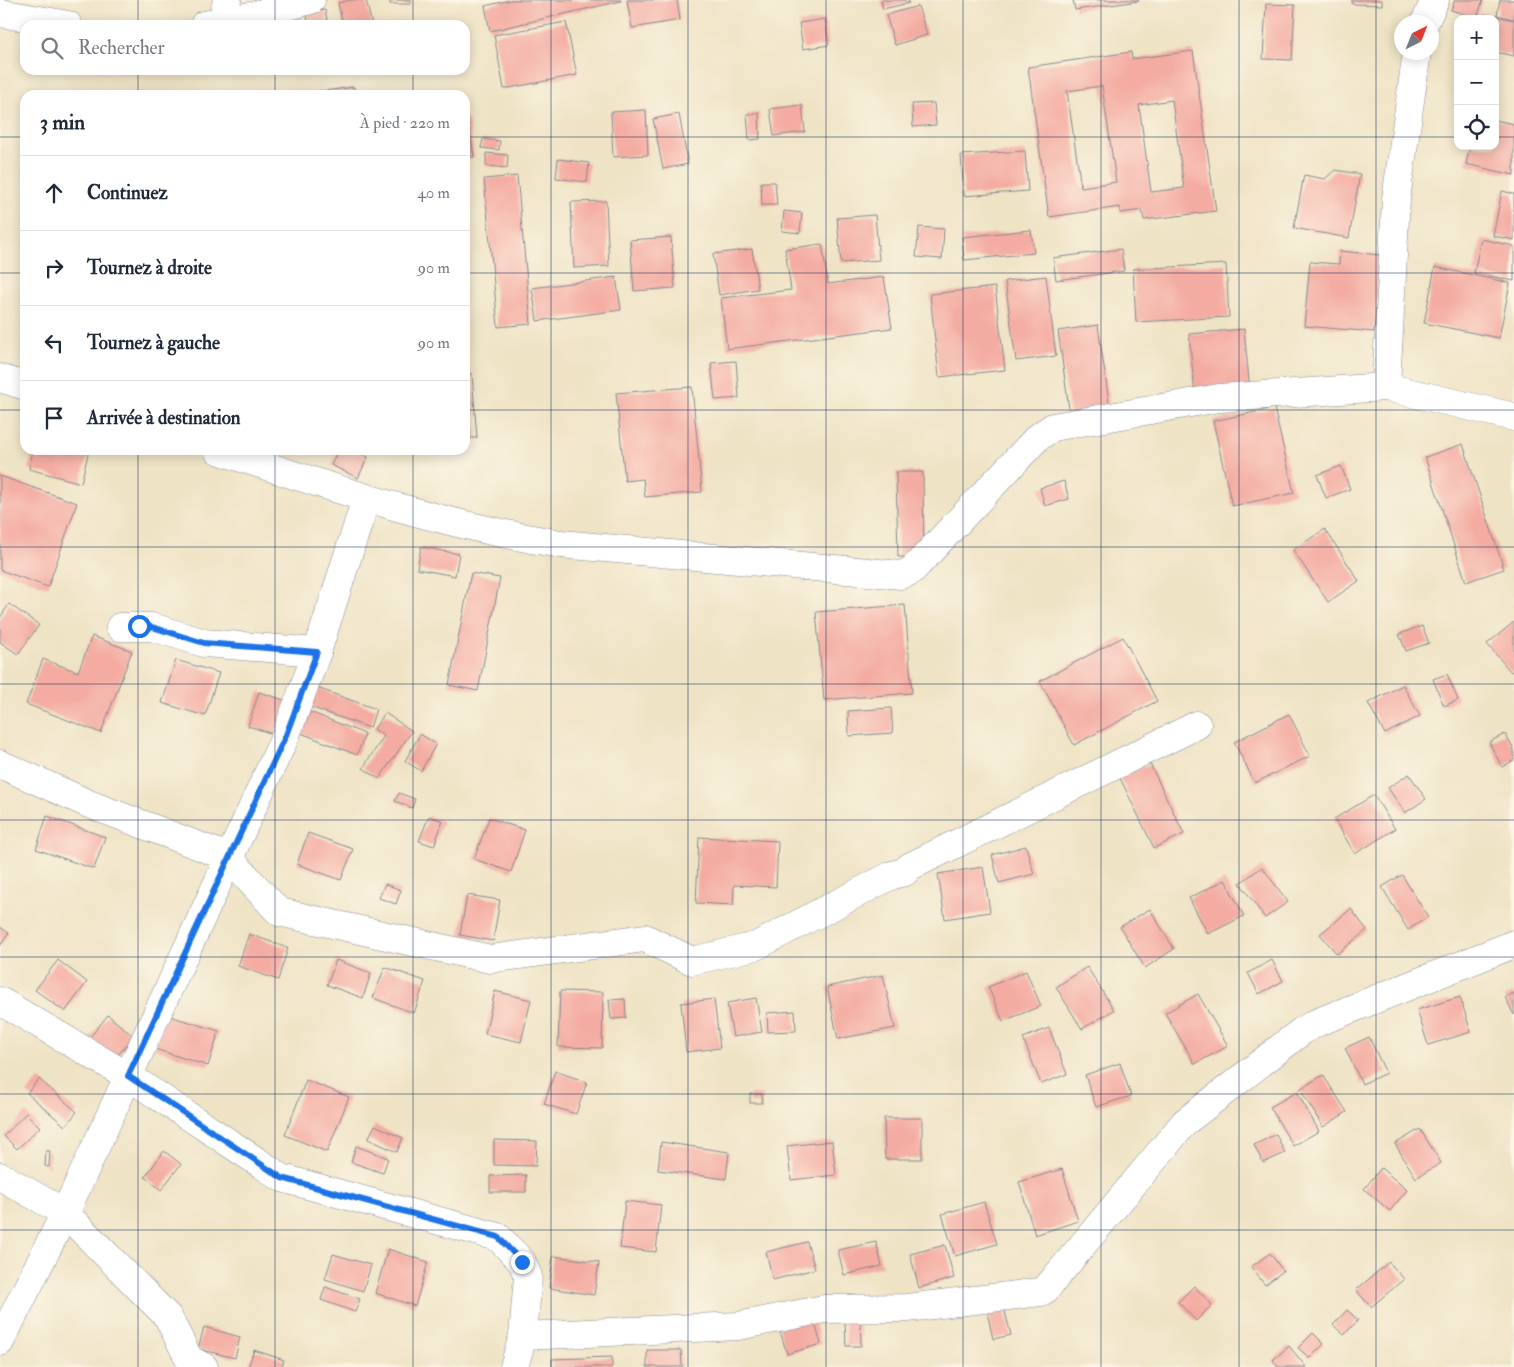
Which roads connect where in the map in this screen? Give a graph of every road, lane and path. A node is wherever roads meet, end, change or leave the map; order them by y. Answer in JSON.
{"nodes":[{"id":1,"x":311,"y":0,"type":"edge"},
{"id":2,"x":1435,"y":0,"type":"edge"},
{"id":3,"x":0,"y":13,"type":"edge"},
{"id":4,"x":218,"y":15,"type":"edge"},
{"id":5,"x":1428,"y":15,"type":"edge"},
{"id":6,"x":40,"y":20,"type":"edge"},
{"id":7,"x":1416,"y":60,"type":"edge"},
{"id":8,"x":0,"y":378,"type":"edge"},
{"id":9,"x":20,"y":384,"type":"edge"},
{"id":10,"x":1386,"y":387,"type":"junction"},
{"id":11,"x":1514,"y":417,"type":"edge"},
{"id":12,"x":233,"y":455,"type":"edge"},
{"id":13,"x":366,"y":499,"type":"junction"},
{"id":14,"x":120,"y":627,"type":"dead end"},
{"id":15,"x":317,"y":652,"type":"junction"},
{"id":16,"x":1197,"y":726,"type":"dead end"},
{"id":17,"x":0,"y":764,"type":"edge"},
{"id":18,"x":228,"y":857,"type":"junction"},
{"id":19,"x":1514,"y":944,"type":"edge"},
{"id":20,"x":0,"y":1001,"type":"edge"},
{"id":21,"x":128,"y":1076,"type":"junction"},
{"id":22,"x":0,"y":1176,"type":"edge"},
{"id":23,"x":65,"y":1213,"type":"junction"},
{"id":24,"x":524,"y":1336,"type":"junction"},
{"id":25,"x":0,"y":1342,"type":"edge"},
{"id":26,"x":204,"y":1367,"type":"edge"},
{"id":27,"x":514,"y":1367,"type":"edge"}],
"edges":[{"from":1,"to":4,"type":"street"},
{"from":2,"to":5,"type":"street"},
{"from":3,"to":6,"type":"street"},
{"from":7,"to":10,"type":"street"},
{"from":8,"to":9,"type":"street"},
{"from":10,"to":11,"type":"street"},
{"from":10,"to":13,"type":"street"},
{"from":12,"to":13,"type":"street"},
{"from":13,"to":15,"type":"street"},
{"from":14,"to":15,"type":"street"},
{"from":15,"to":18,"type":"street"},
{"from":16,"to":18,"type":"street"},
{"from":17,"to":18,"type":"street"},
{"from":18,"to":21,"type":"street"},
{"from":19,"to":24,"type":"street"},
{"from":20,"to":21,"type":"street"},
{"from":21,"to":23,"type":"street"},
{"from":21,"to":24,"type":"street"},
{"from":22,"to":23,"type":"street"},
{"from":23,"to":25,"type":"street"},
{"from":23,"to":26,"type":"street"},
{"from":24,"to":27,"type":"street"}]}
